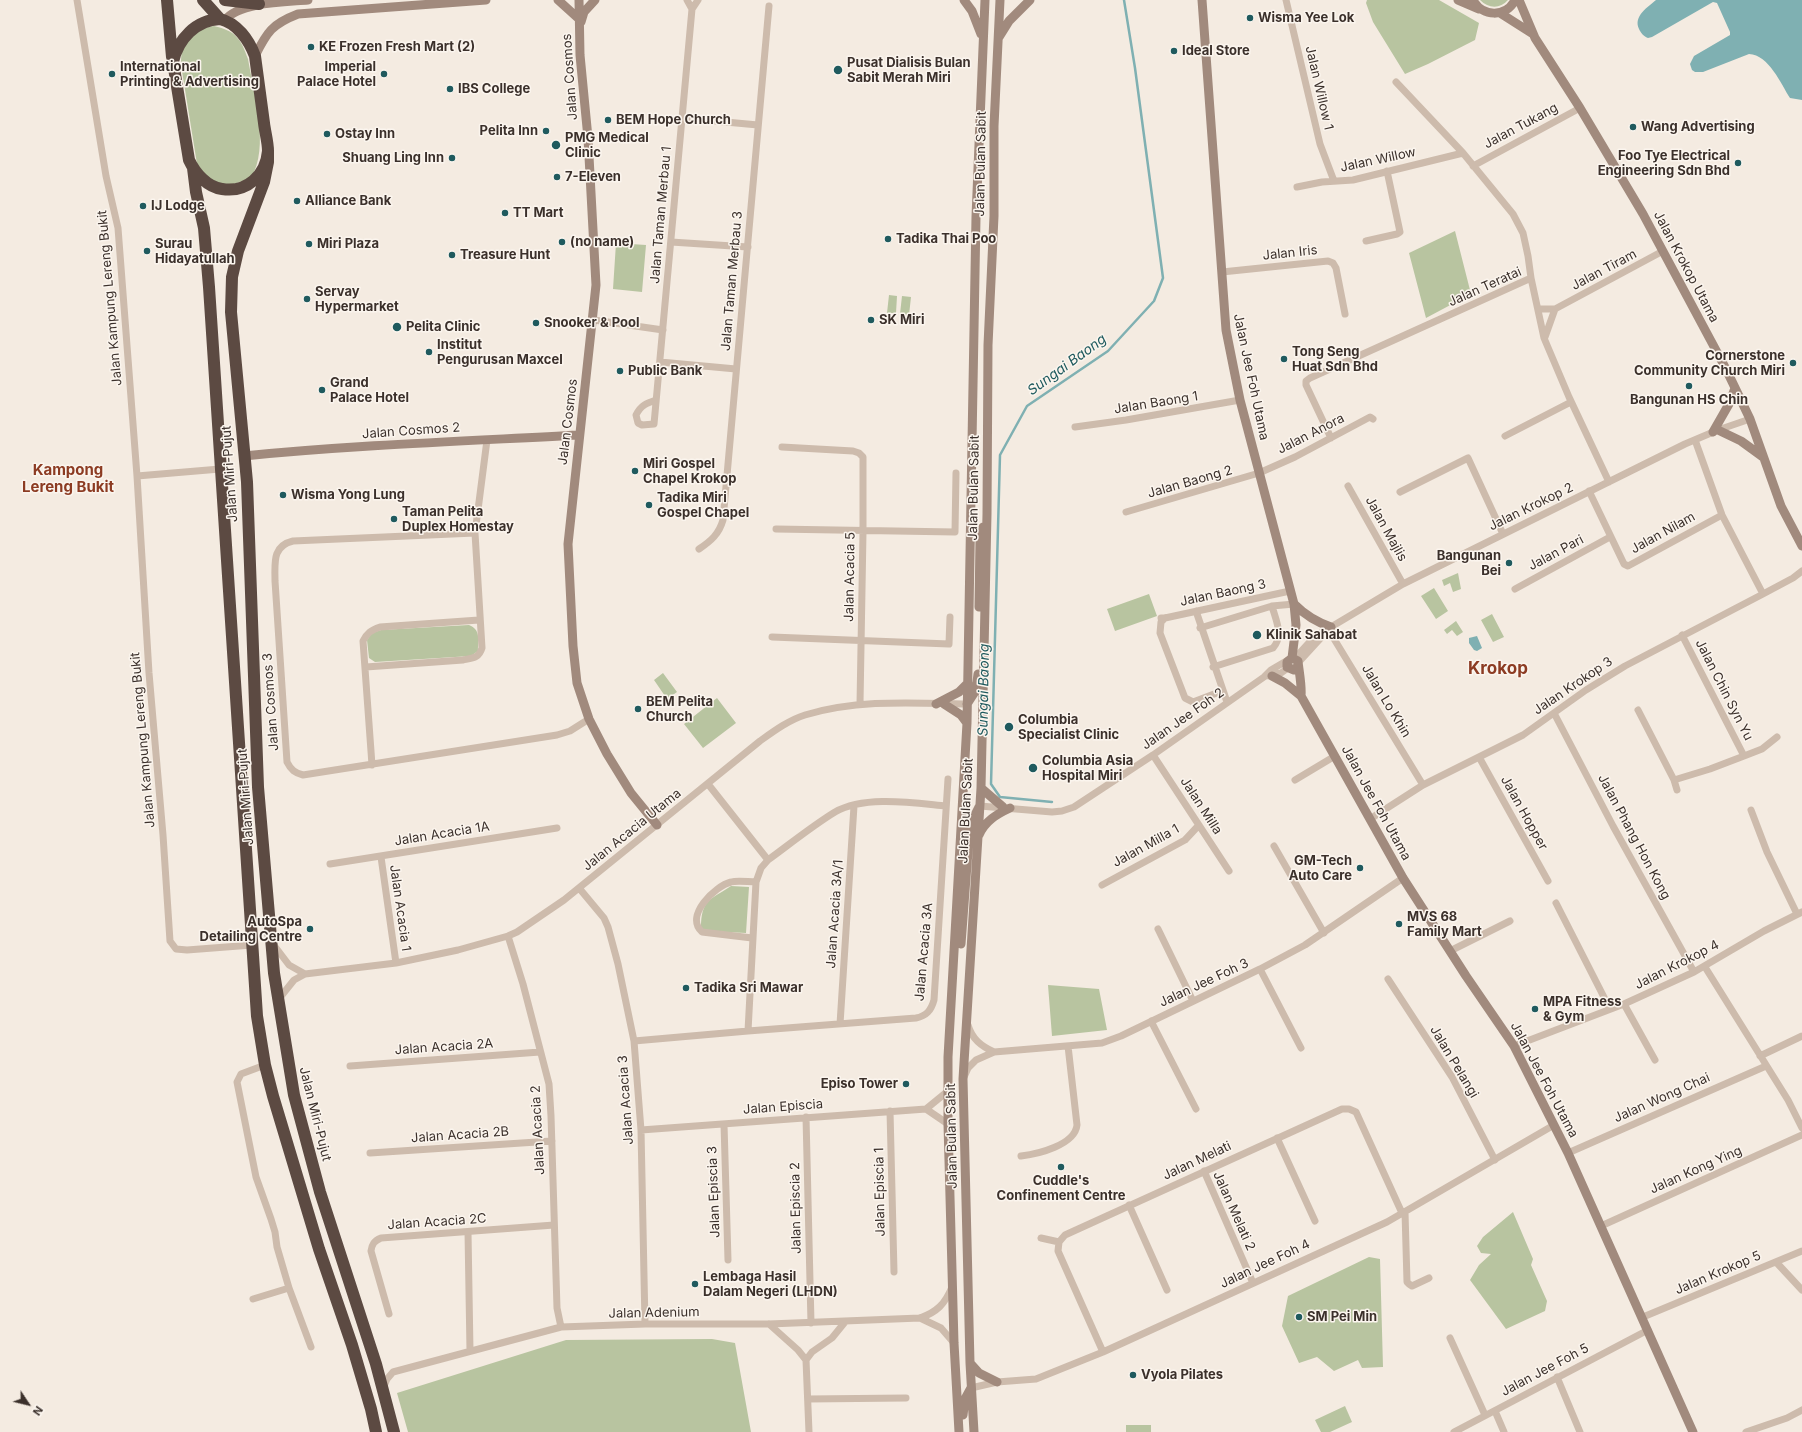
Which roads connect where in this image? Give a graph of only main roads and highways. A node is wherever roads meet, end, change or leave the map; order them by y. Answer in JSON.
{"nodes":[{"id":1,"x":167,"y":0,"type":"edge"},
{"id":2,"x":203,"y":0,"type":"edge"},
{"id":3,"x":225,"y":0,"type":"edge"},
{"id":4,"x":308,"y":0,"type":"edge"},
{"id":5,"x":486,"y":0,"type":"edge"},
{"id":6,"x":558,"y":0,"type":"edge"},
{"id":7,"x":579,"y":0,"type":"edge"},
{"id":8,"x":595,"y":0,"type":"edge"},
{"id":9,"x":964,"y":0,"type":"edge"},
{"id":10,"x":985,"y":0,"type":"edge"},
{"id":11,"x":1000,"y":0,"type":"edge"},
{"id":12,"x":1030,"y":0,"type":"edge"},
{"id":13,"x":1197,"y":0,"type":"edge"},
{"id":14,"x":1209,"y":0,"type":"edge"},
{"id":15,"x":1458,"y":0,"type":"edge"},
{"id":16,"x":1473,"y":0,"type":"edge"},
{"id":17,"x":1515,"y":0,"type":"edge"},
{"id":18,"x":1519,"y":0,"type":"edge"},
{"id":19,"x":259,"y":4,"type":"junction"},
{"id":20,"x":1203,"y":4,"type":"edge"},
{"id":21,"x":1481,"y":10,"type":"junction"},
{"id":22,"x":1500,"y":13,"type":"junction"},
{"id":23,"x":222,"y":19,"type":"junction"},
{"id":24,"x":579,"y":19,"type":"junction"},
{"id":25,"x":1204,"y":19,"type":"junction"},
{"id":26,"x":580,"y":30,"type":"junction"},
{"id":27,"x":1533,"y":34,"type":"junction"},
{"id":28,"x":998,"y":38,"type":"junction"},
{"id":29,"x":983,"y":41,"type":"junction"},
{"id":30,"x":255,"y":56,"type":"junction"},
{"id":31,"x":173,"y":62,"type":"junction"},
{"id":32,"x":268,"y":151,"type":"junction"},
{"id":33,"x":193,"y":168,"type":"junction"},
{"id":34,"x":1736,"y":388,"type":"junction"},
{"id":35,"x":580,"y":435,"type":"junction"},
{"id":36,"x":244,"y":456,"type":"junction"},
{"id":37,"x":1763,"y":457,"type":"junction"},
{"id":38,"x":987,"y":514,"type":"junction"},
{"id":39,"x":1791,"y":526,"type":"junction"},
{"id":40,"x":1802,"y":532,"type":"edge"},
{"id":41,"x":1802,"y":546,"type":"edge"},
{"id":42,"x":1294,"y":604,"type":"junction"},
{"id":43,"x":1330,"y":628,"type":"road end"},
{"id":44,"x":1292,"y":663,"type":"junction"},
{"id":45,"x":1268,"y":676,"type":"road end"},
{"id":46,"x":968,"y":683,"type":"junction"},
{"id":47,"x":1293,"y":689,"type":"junction"},
{"id":48,"x":1301,"y":696,"type":"junction"},
{"id":49,"x":967,"y":704,"type":"junction"},
{"id":50,"x":968,"y":723,"type":"junction"},
{"id":51,"x":981,"y":788,"type":"junction"},
{"id":52,"x":980,"y":806,"type":"junction"},
{"id":53,"x":656,"y":825,"type":"road end"},
{"id":54,"x":977,"y":840,"type":"junction"},
{"id":55,"x":948,"y":1057,"type":"junction"},
{"id":56,"x":970,"y":1363,"type":"junction"},
{"id":57,"x":997,"y":1382,"type":"road end"},
{"id":58,"x":971,"y":1388,"type":"junction"},
{"id":59,"x":376,"y":1432,"type":"edge"},
{"id":60,"x":394,"y":1432,"type":"edge"},
{"id":61,"x":959,"y":1432,"type":"edge"},
{"id":62,"x":974,"y":1432,"type":"edge"},
{"id":63,"x":1694,"y":1432,"type":"edge"}],
"edges":[{"from":1,"to":31,"type":"highway"},
{"from":2,"to":23,"type":"highway"},
{"from":3,"to":19,"type":"highway"},
{"from":4,"to":19,"type":"main road"},
{"from":5,"to":30,"type":"main road"},
{"from":6,"to":24,"type":"main road"},
{"from":7,"to":24,"type":"main road","name":"Jalan Cosmos"},
{"from":8,"to":26,"type":"main road"},
{"from":9,"to":29,"type":"main road"},
{"from":10,"to":29,"type":"main road","name":"Jalan Bulan Sabit"},
{"from":11,"to":28,"type":"main road","name":"Jalan Bulan Sabit"},
{"from":12,"to":28,"type":"main road"},
{"from":13,"to":20,"type":"main road"},
{"from":14,"to":25,"type":"main road"},
{"from":15,"to":21,"type":"main road"},
{"from":16,"to":21,"type":"main road"},
{"from":17,"to":22,"type":"main road"},
{"from":18,"to":27,"type":"main road"},
{"from":19,"to":23,"type":"main road"},
{"from":20,"to":25,"type":"main road","name":"Jalan Jee Foh Utama"},
{"from":21,"to":22,"type":"main road"},
{"from":22,"to":27,"type":"main road"},
{"from":23,"to":30,"type":"highway","name":"Jalan Miri-Pujut"},
{"from":23,"to":31,"type":"highway"},
{"from":24,"to":26,"type":"main road","name":"Jalan Cosmos"},
{"from":25,"to":42,"type":"main road","name":"Jalan Jee Foh Utama"},
{"from":26,"to":35,"type":"main road","name":"Jalan Cosmos"},
{"from":27,"to":34,"type":"main road","name":"Jalan Krokop Utama"},
{"from":28,"to":38,"type":"main road","name":"Jalan Bulan Sabit"},
{"from":29,"to":46,"type":"main road","name":"Jalan Bulan Sabit"},
{"from":30,"to":32,"type":"highway","name":"Jalan Miri-Pujut"},
{"from":31,"to":33,"type":"highway","name":"Jalan Miri-Pujut"},
{"from":32,"to":33,"type":"highway"},
{"from":32,"to":36,"type":"highway","name":"Jalan Miri-Pujut"},
{"from":33,"to":59,"type":"highway","name":"Jalan Miri-Pujut"},
{"from":34,"to":37,"type":"main road","name":"Jalan Krokop Utama"},
{"from":34,"to":37,"type":"main road"},
{"from":35,"to":36,"type":"main road","name":"Jalan Cosmos 2"},
{"from":35,"to":53,"type":"main road","name":"Jalan Cosmos"},
{"from":36,"to":60,"type":"highway","name":"Jalan Miri-Pujut"},
{"from":37,"to":39,"type":"main road","name":"Jalan Krokop Utama"},
{"from":38,"to":49,"type":"main road"},
{"from":38,"to":51,"type":"main road","name":"Jalan Bulan Sabit"},
{"from":39,"to":40,"type":"main road"},
{"from":39,"to":41,"type":"main road","name":"Jalan Krokop Utama"},
{"from":42,"to":43,"type":"main road"},
{"from":42,"to":44,"type":"main road","name":"Jalan Jee Foh Utama"},
{"from":44,"to":47,"type":"main road"},
{"from":44,"to":48,"type":"main road"},
{"from":45,"to":47,"type":"main road"},
{"from":46,"to":49,"type":"main road","name":"Jalan Bulan Sabit"},
{"from":46,"to":50,"type":"main road"},
{"from":47,"to":48,"type":"main road"},
{"from":48,"to":63,"type":"main road","name":"Jalan Jee Foh Utama"},
{"from":49,"to":50,"type":"main road","name":"Jalan Bulan Sabit"},
{"from":50,"to":55,"type":"main road","name":"Jalan Bulan Sabit"},
{"from":51,"to":52,"type":"main road","name":"Jalan Bulan Sabit"},
{"from":51,"to":54,"type":"main road"},
{"from":52,"to":54,"type":"main road","name":"Jalan Bulan Sabit"},
{"from":52,"to":55,"type":"main road"},
{"from":54,"to":56,"type":"main road","name":"Jalan Bulan Sabit"},
{"from":55,"to":61,"type":"main road","name":"Jalan Bulan Sabit"},
{"from":56,"to":57,"type":"main road"},
{"from":56,"to":58,"type":"main road","name":"Jalan Bulan Sabit"},
{"from":58,"to":61,"type":"main road"},
{"from":58,"to":62,"type":"main road","name":"Jalan Bulan Sabit"}]}
